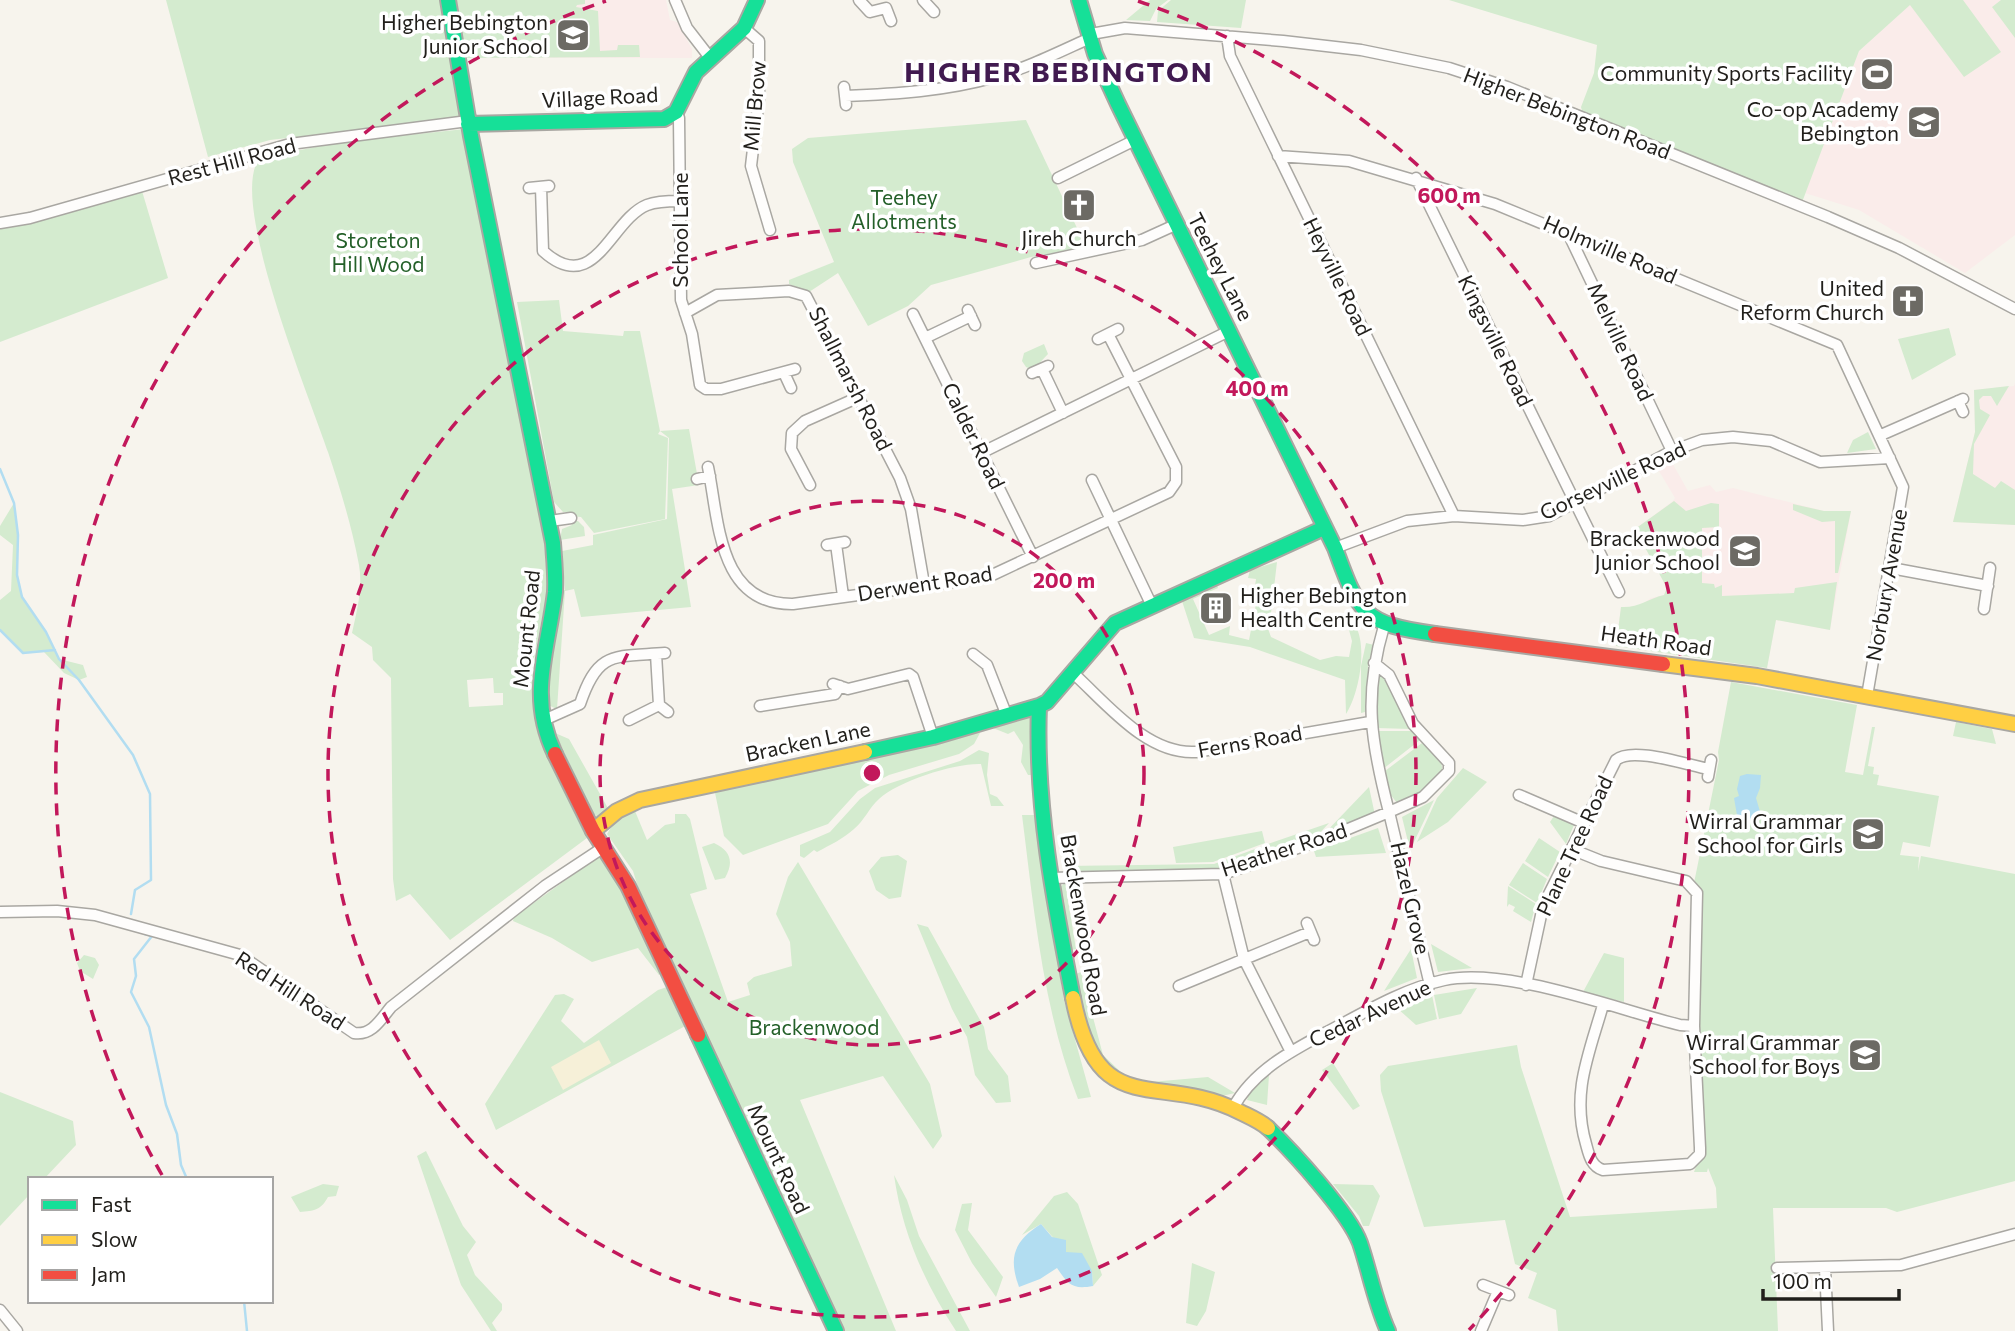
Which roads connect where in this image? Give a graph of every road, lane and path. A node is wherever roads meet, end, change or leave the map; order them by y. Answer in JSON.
{"nodes":[{"id":1,"x":448,"y":0,"type":"edge"},
{"id":2,"x":675,"y":0,"type":"edge"},
{"id":3,"x":757,"y":0,"type":"edge"},
{"id":4,"x":859,"y":0,"type":"edge"},
{"id":5,"x":923,"y":0,"type":"edge"},
{"id":6,"x":1079,"y":0,"type":"edge"},
{"id":7,"x":934,"y":12,"type":"dead end"},
{"id":8,"x":891,"y":21,"type":"dead end"},
{"id":9,"x":744,"y":28,"type":"junction"},
{"id":10,"x":1090,"y":36,"type":"junction"},
{"id":11,"x":1227,"y":36,"type":"junction"},
{"id":12,"x":712,"y":59,"type":"junction"},
{"id":13,"x":845,"y":96,"type":"dead end"},
{"id":14,"x":676,"y":111,"type":"junction"},
{"id":15,"x":471,"y":123,"type":"junction"},
{"id":16,"x":1135,"y":140,"type":"junction"},
{"id":17,"x":1278,"y":156,"type":"junction"},
{"id":18,"x":1058,"y":178,"type":"dead end"},
{"id":19,"x":1416,"y":178,"type":"junction"},
{"id":20,"x":529,"y":188,"type":"dead end"},
{"id":21,"x":680,"y":201,"type":"junction"},
{"id":22,"x":0,"y":223,"type":"edge"},
{"id":23,"x":1175,"y":225,"type":"junction"},
{"id":24,"x":770,"y":230,"type":"dead end"},
{"id":25,"x":1569,"y":233,"type":"junction"},
{"id":26,"x":1037,"y":263,"type":"dead end"},
{"id":27,"x":2015,"y":309,"type":"edge"},
{"id":28,"x":685,"y":313,"type":"junction"},
{"id":29,"x":913,"y":314,"type":"dead end"},
{"id":30,"x":971,"y":317,"type":"dead end"},
{"id":31,"x":1229,"y":331,"type":"junction"},
{"id":32,"x":1108,"y":334,"type":"dead end"},
{"id":33,"x":925,"y":338,"type":"junction"},
{"id":34,"x":795,"y":369,"type":"dead end"},
{"id":35,"x":1032,"y":373,"type":"dead end"},
{"id":36,"x":785,"y":374,"type":"junction"},
{"id":37,"x":1130,"y":379,"type":"junction"},
{"id":38,"x":791,"y":388,"type":"dead end"},
{"id":39,"x":859,"y":397,"type":"junction"},
{"id":40,"x":1962,"y":412,"type":"dead end"},
{"id":41,"x":1063,"y":413,"type":"junction"},
{"id":42,"x":1881,"y":435,"type":"junction"},
{"id":43,"x":1672,"y":451,"type":"junction"},
{"id":44,"x":981,"y":453,"type":"junction"},
{"id":45,"x":1890,"y":457,"type":"junction"},
{"id":46,"x":799,"y":466,"type":"junction"},
{"id":47,"x":787,"y":472,"type":"dead end"},
{"id":48,"x":696,"y":479,"type":"dead end"},
{"id":49,"x":1092,"y":480,"type":"dead end"},
{"id":50,"x":810,"y":485,"type":"dead end"},
{"id":51,"x":1574,"y":504,"type":"junction"},
{"id":52,"x":1454,"y":516,"type":"junction"},
{"id":53,"x":570,"y":519,"type":"dead end"},
{"id":54,"x":550,"y":521,"type":"junction"},
{"id":55,"x":1111,"y":521,"type":"junction"},
{"id":56,"x":1324,"y":528,"type":"junction"},
{"id":57,"x":836,"y":544,"type":"dead end"},
{"id":58,"x":1335,"y":548,"type":"junction"},
{"id":59,"x":1033,"y":557,"type":"junction"},
{"id":60,"x":1891,"y":568,"type":"junction"},
{"id":61,"x":1990,"y":568,"type":"dead end"},
{"id":62,"x":924,"y":584,"type":"junction"},
{"id":63,"x":1988,"y":586,"type":"junction"},
{"id":64,"x":1619,"y":592,"type":"dead end"},
{"id":65,"x":843,"y":596,"type":"junction"},
{"id":66,"x":1152,"y":606,"type":"junction"},
{"id":67,"x":1984,"y":609,"type":"dead end"},
{"id":68,"x":1384,"y":626,"type":"junction"},
{"id":69,"x":973,"y":654,"type":"dead end"},
{"id":70,"x":1374,"y":663,"type":"junction"},
{"id":71,"x":1073,"y":673,"type":"junction"},
{"id":72,"x":1867,"y":696,"type":"junction"},
{"id":73,"x":760,"y":706,"type":"dead end"},
{"id":74,"x":1039,"y":706,"type":"junction"},
{"id":75,"x":631,"y":715,"type":"dead end"},
{"id":76,"x":1007,"y":716,"type":"junction"},
{"id":77,"x":544,"y":720,"type":"junction"},
{"id":78,"x":1370,"y":722,"type":"junction"},
{"id":79,"x":2015,"y":724,"type":"edge"},
{"id":80,"x":933,"y":737,"type":"junction"},
{"id":81,"x":1709,"y":769,"type":"dead end"},
{"id":82,"x":1519,"y":795,"type":"dead end"},
{"id":83,"x":1390,"y":812,"type":"junction"},
{"id":84,"x":1584,"y":823,"type":"junction"},
{"id":85,"x":593,"y":831,"type":"junction"},
{"id":86,"x":604,"y":847,"type":"junction"},
{"id":87,"x":1571,"y":849,"type":"junction"},
{"id":88,"x":1223,"y":874,"type":"junction"},
{"id":89,"x":1050,"y":878,"type":"junction"},
{"id":90,"x":0,"y":912,"type":"edge"},
{"id":91,"x":1310,"y":932,"type":"dead end"},
{"id":92,"x":1244,"y":959,"type":"junction"},
{"id":93,"x":1430,"y":985,"type":"junction"},
{"id":94,"x":1526,"y":985,"type":"junction"},
{"id":95,"x":1179,"y":986,"type":"dead end"},
{"id":96,"x":1603,"y":1005,"type":"junction"},
{"id":97,"x":1694,"y":1026,"type":"junction"},
{"id":98,"x":1291,"y":1052,"type":"junction"},
{"id":99,"x":1233,"y":1108,"type":"junction"},
{"id":100,"x":2015,"y":1234,"type":"edge"},
{"id":101,"x":1777,"y":1268,"type":"dead end"},
{"id":102,"x":1825,"y":1268,"type":"junction"},
{"id":103,"x":1483,"y":1285,"type":"dead end"},
{"id":104,"x":1498,"y":1291,"type":"junction"},
{"id":105,"x":1509,"y":1295,"type":"dead end"},
{"id":106,"x":0,"y":1310,"type":"edge"},
{"id":107,"x":17,"y":1331,"type":"edge"},
{"id":108,"x":836,"y":1331,"type":"edge"},
{"id":109,"x":1388,"y":1331,"type":"edge"},
{"id":110,"x":1481,"y":1331,"type":"edge"},
{"id":111,"x":1828,"y":1331,"type":"edge"}],
"edges":[{"from":1,"to":15,"type":"street","name":"Mount Road"},
{"from":2,"to":12,"type":"street"},
{"from":3,"to":9,"type":"street","name":"Village Road"},
{"from":4,"to":8,"type":"street"},
{"from":5,"to":7,"type":"street"},
{"from":6,"to":10,"type":"street","name":"Teehey Lane"},
{"from":9,"to":12,"type":"street","name":"Village Road"},
{"from":9,"to":24,"type":"street","name":"Mill Brow"},
{"from":10,"to":11,"type":"street","name":"Higher Bebington Road"},
{"from":10,"to":13,"type":"street","name":"Higher Bebington Road"},
{"from":10,"to":16,"type":"street","name":"Teehey Lane"},
{"from":11,"to":17,"type":"street","name":"Heyville Road"},
{"from":11,"to":27,"type":"street","name":"Higher Bebington Road"},
{"from":12,"to":14,"type":"street","name":"Village Road"},
{"from":14,"to":15,"type":"street","name":"Village Road"},
{"from":14,"to":21,"type":"street","name":"School Lane"},
{"from":15,"to":22,"type":"street","name":"Rest Hill Road"},
{"from":15,"to":54,"type":"street","name":"Mount Road"},
{"from":16,"to":18,"type":"street"},
{"from":16,"to":23,"type":"street","name":"Teehey Lane"},
{"from":17,"to":19,"type":"street","name":"Holmville Road"},
{"from":17,"to":52,"type":"street","name":"Heyville Road"},
{"from":19,"to":25,"type":"street","name":"Holmville Road"},
{"from":19,"to":51,"type":"street","name":"Kingsville Road"},
{"from":20,"to":21,"type":"street"},
{"from":21,"to":28,"type":"street","name":"School Lane"},
{"from":23,"to":26,"type":"street"},
{"from":23,"to":31,"type":"street","name":"Teehey Lane"},
{"from":25,"to":42,"type":"street","name":"Holmville Road"},
{"from":25,"to":43,"type":"street","name":"Melville Road"},
{"from":28,"to":36,"type":"street","name":"School Lane"},
{"from":28,"to":39,"type":"street","name":"Shallmarsh Road"},
{"from":29,"to":33,"type":"street","name":"Calder Road"},
{"from":30,"to":33,"type":"street"},
{"from":31,"to":37,"type":"street"},
{"from":31,"to":56,"type":"street","name":"Teehey Lane"},
{"from":32,"to":37,"type":"street"},
{"from":33,"to":44,"type":"street","name":"Calder Road"},
{"from":34,"to":36,"type":"street","name":"School Lane"},
{"from":35,"to":41,"type":"street"},
{"from":36,"to":38,"type":"street"},
{"from":37,"to":41,"type":"street"},
{"from":37,"to":55,"type":"street","name":"Derwent Road"},
{"from":39,"to":46,"type":"street"},
{"from":39,"to":62,"type":"street","name":"Shallmarsh Road"},
{"from":40,"to":42,"type":"street"},
{"from":41,"to":44,"type":"street"},
{"from":42,"to":45,"type":"street","name":"Norbury Avenue"},
{"from":43,"to":45,"type":"street","name":"Gorseyville Road"},
{"from":43,"to":51,"type":"street","name":"Gorseyville Road"},
{"from":44,"to":59,"type":"street","name":"Calder Road"},
{"from":45,"to":60,"type":"street","name":"Norbury Avenue"},
{"from":46,"to":47,"type":"street"},
{"from":46,"to":50,"type":"street"},
{"from":48,"to":65,"type":"street","name":"Derwent Road"},
{"from":49,"to":55,"type":"street"},
{"from":51,"to":52,"type":"street","name":"Gorseyville Road"},
{"from":51,"to":64,"type":"street","name":"Kingsville Road"},
{"from":52,"to":58,"type":"street","name":"Gorseyville Road"},
{"from":53,"to":54,"type":"street"},
{"from":54,"to":77,"type":"street","name":"Mount Road"},
{"from":55,"to":59,"type":"street","name":"Derwent Road"},
{"from":55,"to":66,"type":"street"},
{"from":56,"to":58,"type":"street","name":"Teehey Lane"},
{"from":56,"to":66,"type":"street"},
{"from":57,"to":65,"type":"street"},
{"from":58,"to":68,"type":"street"},
{"from":59,"to":62,"type":"street","name":"Derwent Road"},
{"from":60,"to":63,"type":"street"},
{"from":60,"to":72,"type":"street","name":"Norbury Avenue"},
{"from":61,"to":63,"type":"street"},
{"from":62,"to":65,"type":"street","name":"Derwent Road"},
{"from":63,"to":67,"type":"street"},
{"from":66,"to":71,"type":"street"},
{"from":68,"to":70,"type":"street","name":"Hazel Grove"},
{"from":68,"to":72,"type":"street","name":"Heath Road"},
{"from":69,"to":76,"type":"street"},
{"from":70,"to":78,"type":"street","name":"Hazel Grove"},
{"from":70,"to":83,"type":"street","name":"Heather Road"},
{"from":71,"to":74,"type":"street"},
{"from":71,"to":78,"type":"street","name":"Ferns Road"},
{"from":72,"to":79,"type":"street","name":"Heath Road"},
{"from":73,"to":80,"type":"street"},
{"from":74,"to":76,"type":"street","name":"Bracken Lane"},
{"from":74,"to":89,"type":"street","name":"Brackenwood Road"},
{"from":75,"to":77,"type":"street"},
{"from":76,"to":80,"type":"street","name":"Bracken Lane"},
{"from":77,"to":85,"type":"street","name":"Mount Road"},
{"from":78,"to":83,"type":"street","name":"Hazel Grove"},
{"from":80,"to":85,"type":"street","name":"Bracken Lane"},
{"from":81,"to":84,"type":"street","name":"Plane Tree Road"},
{"from":82,"to":84,"type":"street"},
{"from":83,"to":88,"type":"street","name":"Heather Road"},
{"from":83,"to":93,"type":"street","name":"Hazel Grove"},
{"from":84,"to":87,"type":"street","name":"Plane Tree Road"},
{"from":85,"to":86,"type":"street","name":"Mount Road"},
{"from":86,"to":90,"type":"street","name":"Red Hill Road"},
{"from":86,"to":108,"type":"street","name":"Mount Road"},
{"from":87,"to":94,"type":"street","name":"Plane Tree Road"},
{"from":87,"to":97,"type":"street"},
{"from":88,"to":89,"type":"street","name":"Heather Road"},
{"from":88,"to":92,"type":"street"},
{"from":89,"to":99,"type":"street","name":"Brackenwood Road"},
{"from":91,"to":92,"type":"street"},
{"from":92,"to":95,"type":"street"},
{"from":92,"to":98,"type":"street"},
{"from":93,"to":94,"type":"street","name":"Cedar Avenue"},
{"from":93,"to":98,"type":"street","name":"Cedar Avenue"},
{"from":94,"to":96,"type":"street","name":"Cedar Avenue"},
{"from":96,"to":97,"type":"street","name":"Cedar Avenue"},
{"from":96,"to":97,"type":"street"},
{"from":98,"to":99,"type":"street","name":"Cedar Avenue"},
{"from":99,"to":109,"type":"street","name":"Brackenwood Road"},
{"from":100,"to":102,"type":"street"},
{"from":101,"to":102,"type":"street"},
{"from":102,"to":111,"type":"street"},
{"from":103,"to":104,"type":"street"},
{"from":104,"to":105,"type":"street"},
{"from":104,"to":110,"type":"street"},
{"from":106,"to":107,"type":"street"}]}
